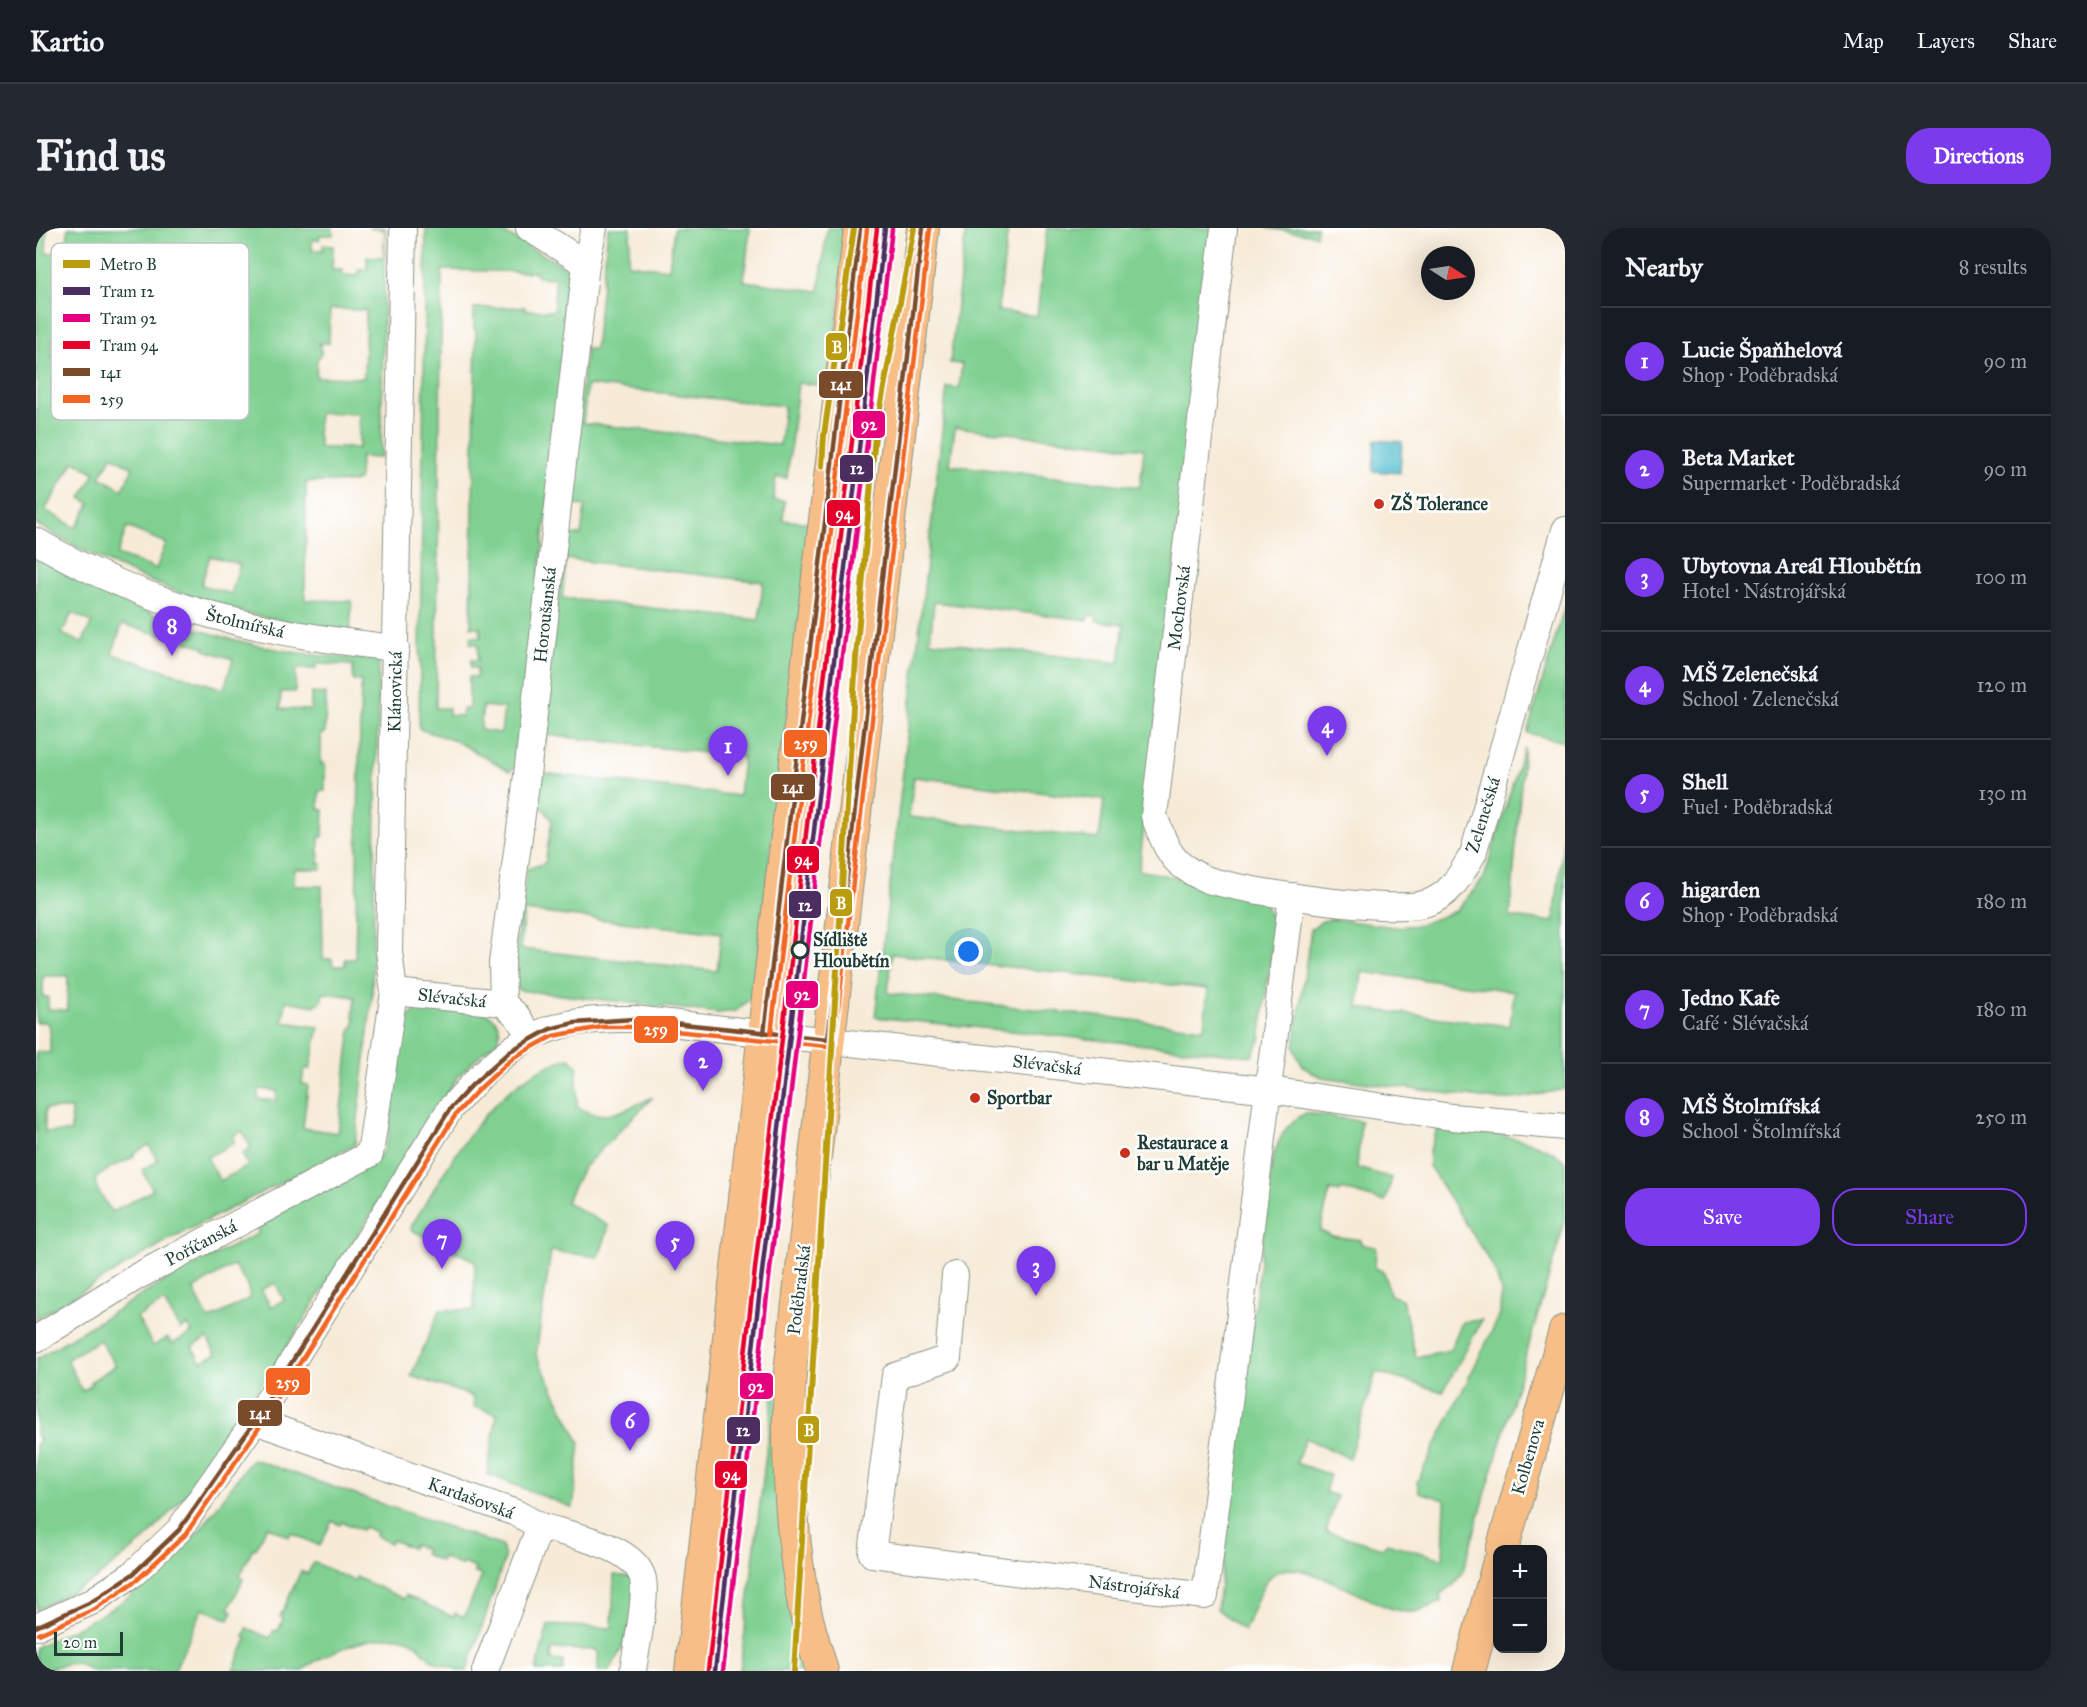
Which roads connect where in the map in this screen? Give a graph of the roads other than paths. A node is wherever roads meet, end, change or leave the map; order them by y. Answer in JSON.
{"nodes":[{"id":1,"x":403,"y":228,"type":"edge"},
{"id":2,"x":529,"y":228,"type":"edge"},
{"id":3,"x":594,"y":228,"type":"edge"},
{"id":4,"x":860,"y":228,"type":"edge"},
{"id":5,"x":923,"y":228,"type":"edge"},
{"id":6,"x":1224,"y":228,"type":"edge"},
{"id":7,"x":586,"y":264,"type":"junction"},
{"id":8,"x":1565,"y":530,"type":"edge"},
{"id":9,"x":36,"y":541,"type":"edge"},
{"id":10,"x":396,"y":648,"type":"junction"},
{"id":11,"x":1292,"y":896,"type":"junction"},
{"id":12,"x":393,"y":992,"type":"junction"},
{"id":13,"x":503,"y":1003,"type":"junction"},
{"id":14,"x":764,"y":1033,"type":"junction"},
{"id":15,"x":530,"y":1036,"type":"junction"},
{"id":16,"x":828,"y":1039,"type":"junction"},
{"id":17,"x":1270,"y":1090,"type":"junction"},
{"id":18,"x":1565,"y":1126,"type":"edge"},
{"id":19,"x":370,"y":1154,"type":"joint"},
{"id":20,"x":955,"y":1275,"type":"dead end"},
{"id":21,"x":1565,"y":1330,"type":"edge"},
{"id":22,"x":36,"y":1339,"type":"edge"},
{"id":23,"x":255,"y":1421,"type":"junction"},
{"id":24,"x":540,"y":1526,"type":"junction"},
{"id":25,"x":1503,"y":1545,"type":"edge"},
{"id":26,"x":1493,"y":1580,"type":"edge"},
{"id":27,"x":36,"y":1627,"type":"edge"},
{"id":28,"x":485,"y":1671,"type":"edge"},
{"id":29,"x":633,"y":1671,"type":"edge"},
{"id":30,"x":691,"y":1671,"type":"edge"},
{"id":31,"x":822,"y":1671,"type":"edge"},
{"id":32,"x":1469,"y":1671,"type":"edge"}],
"edges":[{"from":1,"to":10,"type":"street","name":"Klánovická"},
{"from":2,"to":7,"type":"street"},
{"from":3,"to":7,"type":"street","name":"Horoušanská"},
{"from":4,"to":14,"type":"main road"},
{"from":5,"to":16,"type":"main road","name":"Poděbradská"},
{"from":6,"to":11,"type":"street","name":"Mochovská"},
{"from":7,"to":13,"type":"street","name":"Horoušanská"},
{"from":8,"to":11,"type":"street","name":"Zelenečská"},
{"from":9,"to":10,"type":"street","name":"Štolmířská"},
{"from":10,"to":12,"type":"street","name":"Klánovická"},
{"from":11,"to":17,"type":"street"},
{"from":12,"to":13,"type":"street","name":"Slévačská"},
{"from":12,"to":19,"type":"street","name":"Klánovická"},
{"from":13,"to":15,"type":"street","name":"Slévačská"},
{"from":14,"to":15,"type":"street","name":"Slévačská"},
{"from":14,"to":16,"type":"street","name":"Slévačská"},
{"from":14,"to":30,"type":"main road"},
{"from":15,"to":23,"type":"street","name":"Slévačská"},
{"from":16,"to":17,"type":"street","name":"Slévačská"},
{"from":16,"to":31,"type":"main road","name":"Poděbradská"},
{"from":17,"to":18,"type":"street","name":"Slévačská"},
{"from":17,"to":20,"type":"street","name":"Nástrojářská"},
{"from":19,"to":22,"type":"street","name":"Poříčanská"},
{"from":21,"to":25,"type":"main road","name":"Kolbenova"},
{"from":23,"to":24,"type":"street","name":"Kardašovská"},
{"from":23,"to":27,"type":"street","name":"Slévačská"},
{"from":24,"to":28,"type":"street"},
{"from":24,"to":29,"type":"street","name":"Kardašovská"},
{"from":26,"to":32,"type":"main road"}]}
